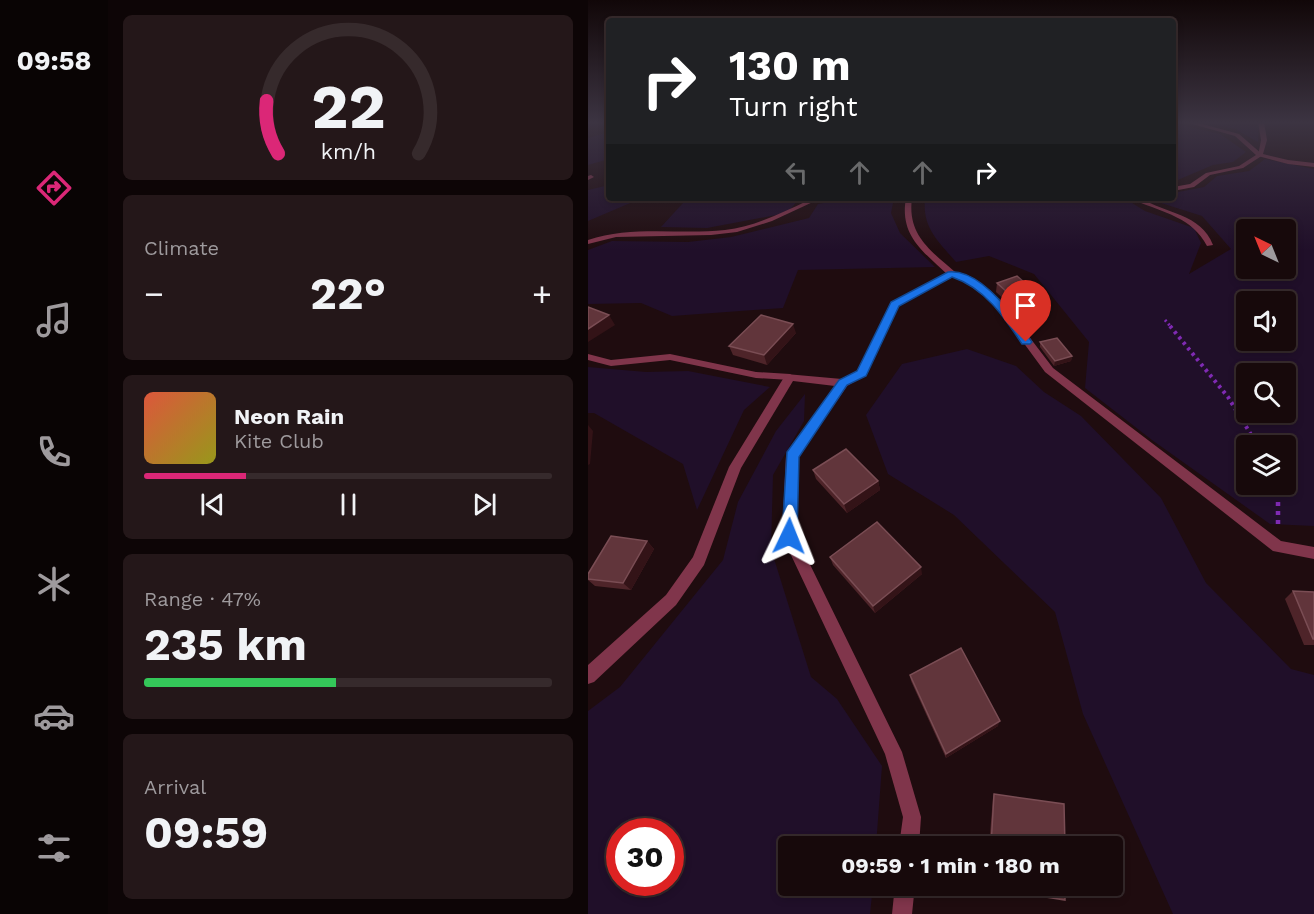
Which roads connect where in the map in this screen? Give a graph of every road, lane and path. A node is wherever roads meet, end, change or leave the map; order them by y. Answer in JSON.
{"nodes":[{"id":1,"x":1243,"y":165,"type":"edge"},
{"id":2,"x":1176,"y":189,"type":"edge"},
{"id":3,"x":812,"y":201,"type":"edge"},
{"id":4,"x":908,"y":201,"type":"edge"},
{"id":5,"x":1140,"y":201,"type":"edge"},
{"id":6,"x":588,"y":242,"type":"edge"},
{"id":7,"x":1209,"y":245,"type":"dead end"},
{"id":8,"x":951,"y":274,"type":"junction"},
{"id":9,"x":1165,"y":320,"type":"dead end"},
{"id":10,"x":588,"y":357,"type":"edge"},
{"id":11,"x":790,"y":377,"type":"junction"},
{"id":12,"x":843,"y":382,"type":"junction"},
{"id":13,"x":1251,"y":435,"type":"edge"},
{"id":14,"x":1278,"y":495,"type":"edge"},
{"id":15,"x":1278,"y":547,"type":"junction"},
{"id":16,"x":1314,"y":553,"type":"edge"},
{"id":17,"x":588,"y":676,"type":"edge"},
{"id":18,"x":910,"y":836,"type":"edge"},
{"id":19,"x":904,"y":896,"type":"edge"},
{"id":20,"x":903,"y":914,"type":"edge"}],
"edges":[{"from":1,"to":2,"type":"lane"},
{"from":3,"to":6,"type":"lane"},
{"from":4,"to":8,"type":"lane"},
{"from":5,"to":7,"type":"lane"},
{"from":8,"to":12,"type":"street"},
{"from":8,"to":15,"type":"street"},
{"from":9,"to":13,"type":"path"},
{"from":10,"to":11,"type":"lane"},
{"from":11,"to":12,"type":"street"},
{"from":11,"to":17,"type":"street"},
{"from":12,"to":18,"type":"street"},
{"from":14,"to":15,"type":"path"},
{"from":15,"to":16,"type":"street"},
{"from":19,"to":20,"type":"street"}]}
